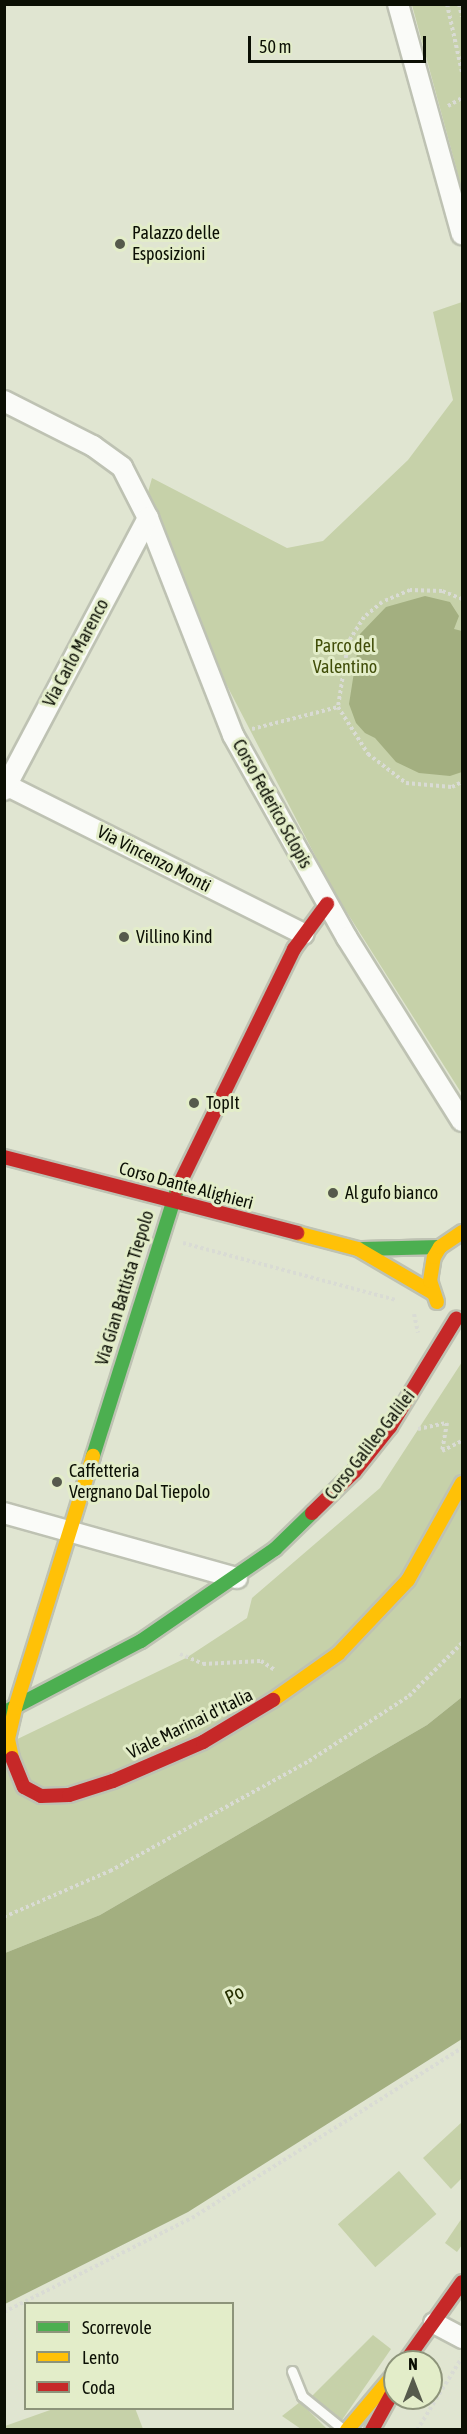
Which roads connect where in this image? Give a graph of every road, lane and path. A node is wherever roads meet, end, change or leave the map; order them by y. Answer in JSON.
{"nodes":[{"id":1,"x":398,"y":4,"type":"edge"},
{"id":2,"x":447,"y":4,"type":"edge"},
{"id":3,"x":459,"y":4,"type":"edge"},
{"id":4,"x":462,"y":16,"type":"edge"},
{"id":5,"x":462,"y":72,"type":"edge"},
{"id":6,"x":462,"y":98,"type":"edge"},
{"id":7,"x":440,"y":111,"type":"dead end"},
{"id":8,"x":462,"y":234,"type":"edge"},
{"id":9,"x":4,"y":401,"type":"edge"},
{"id":10,"x":148,"y":518,"type":"junction"},
{"id":11,"x":462,"y":599,"type":"edge"},
{"id":12,"x":338,"y":708,"type":"junction"},
{"id":13,"x":233,"y":735,"type":"junction"},
{"id":14,"x":462,"y":782,"type":"edge"},
{"id":15,"x":5,"y":787,"type":"edge"},
{"id":16,"x":327,"y":904,"type":"junction"},
{"id":17,"x":303,"y":934,"type":"junction"},
{"id":18,"x":462,"y":1121,"type":"edge"},
{"id":19,"x":4,"y":1157,"type":"edge"},
{"id":20,"x":171,"y":1201,"type":"junction"},
{"id":21,"x":462,"y":1232,"type":"edge"},
{"id":22,"x":159,"y":1237,"type":"junction"},
{"id":23,"x":440,"y":1247,"type":"junction"},
{"id":24,"x":358,"y":1250,"type":"junction"},
{"id":25,"x":433,"y":1293,"type":"junction"},
{"id":26,"x":400,"y":1301,"type":"dead end"},
{"id":27,"x":411,"y":1304,"type":"dead end"},
{"id":28,"x":459,"y":1320,"type":"edge"},
{"id":29,"x":419,"y":1340,"type":"dead end"},
{"id":30,"x":408,"y":1431,"type":"dead end"},
{"id":31,"x":462,"y":1441,"type":"edge"},
{"id":32,"x":462,"y":1483,"type":"edge"},
{"id":33,"x":4,"y":1513,"type":"edge"},
{"id":34,"x":69,"y":1533,"type":"junction"},
{"id":35,"x":237,"y":1578,"type":"junction"},
{"id":36,"x":462,"y":1643,"type":"edge"},
{"id":37,"x":180,"y":1654,"type":"dead end"},
{"id":38,"x":281,"y":1678,"type":"dead end"},
{"id":39,"x":10,"y":1710,"type":"edge"},
{"id":40,"x":4,"y":1917,"type":"edge"},
{"id":41,"x":462,"y":2048,"type":"edge"},
{"id":42,"x":462,"y":2282,"type":"edge"},
{"id":43,"x":4,"y":2312,"type":"edge"},
{"id":44,"x":434,"y":2323,"type":"junction"},
{"id":45,"x":462,"y":2338,"type":"edge"},
{"id":46,"x":415,"y":2350,"type":"edge"},
{"id":47,"x":462,"y":2357,"type":"edge"},
{"id":48,"x":292,"y":2370,"type":"dead end"},
{"id":49,"x":383,"y":2387,"type":"edge"},
{"id":50,"x":383,"y":2410,"type":"edge"},
{"id":51,"x":345,"y":2430,"type":"edge"},
{"id":52,"x":372,"y":2430,"type":"edge"},
{"id":53,"x":417,"y":2430,"type":"edge"}],
"edges":[{"from":1,"to":8,"type":"street"},
{"from":2,"to":5,"type":"path"},
{"from":3,"to":4,"type":"path"},
{"from":6,"to":7,"type":"path"},
{"from":9,"to":10,"type":"street","name":"Corso Federico Sclopis"},
{"from":10,"to":13,"type":"street","name":"Corso Federico Sclopis"},
{"from":10,"to":15,"type":"street","name":"Via Carlo Marenco"},
{"from":11,"to":12,"type":"path"},
{"from":12,"to":13,"type":"path"},
{"from":12,"to":14,"type":"path"},
{"from":13,"to":16,"type":"street","name":"Corso Federico Sclopis"},
{"from":15,"to":17,"type":"street","name":"Via Vincenzo Monti"},
{"from":16,"to":17,"type":"street","name":"Via Gian Battista Tiepolo"},
{"from":16,"to":18,"type":"street","name":"Corso Federico Sclopis"},
{"from":17,"to":20,"type":"street","name":"Via Gian Battista Tiepolo"},
{"from":19,"to":20,"type":"street","name":"Corso Dante Alighieri"},
{"from":20,"to":22,"type":"street","name":"Via Gian Battista Tiepolo"},
{"from":20,"to":24,"type":"street","name":"Corso Dante Alighieri"},
{"from":21,"to":23,"type":"street"},
{"from":22,"to":26,"type":"path"},
{"from":22,"to":34,"type":"street","name":"Via Gian Battista Tiepolo"},
{"from":23,"to":24,"type":"street","name":"Corso Dante Alighieri"},
{"from":23,"to":25,"type":"street"},
{"from":24,"to":25,"type":"street","name":"Corso Dante Alighieri"},
{"from":25,"to":28,"type":"street","name":"Corso Dante Alighieri"},
{"from":27,"to":29,"type":"path"},
{"from":28,"to":35,"type":"street","name":"Corso Galileo Galilei"},
{"from":30,"to":31,"type":"path"},
{"from":32,"to":39,"type":"street","name":"Viale Marinai d'Italia"},
{"from":33,"to":34,"type":"street"},
{"from":34,"to":35,"type":"street"},
{"from":34,"to":39,"type":"street","name":"Via Gian Battista Tiepolo"},
{"from":35,"to":39,"type":"street","name":"Corso Galileo Galilei"},
{"from":36,"to":40,"type":"path"},
{"from":37,"to":38,"type":"path"},
{"from":41,"to":43,"type":"path"},
{"from":42,"to":44,"type":"street"},
{"from":44,"to":45,"type":"street"},
{"from":44,"to":46,"type":"street"},
{"from":47,"to":53,"type":"path"},
{"from":48,"to":51,"type":"lane"},
{"from":49,"to":51,"type":"street"},
{"from":50,"to":52,"type":"street"}]}
